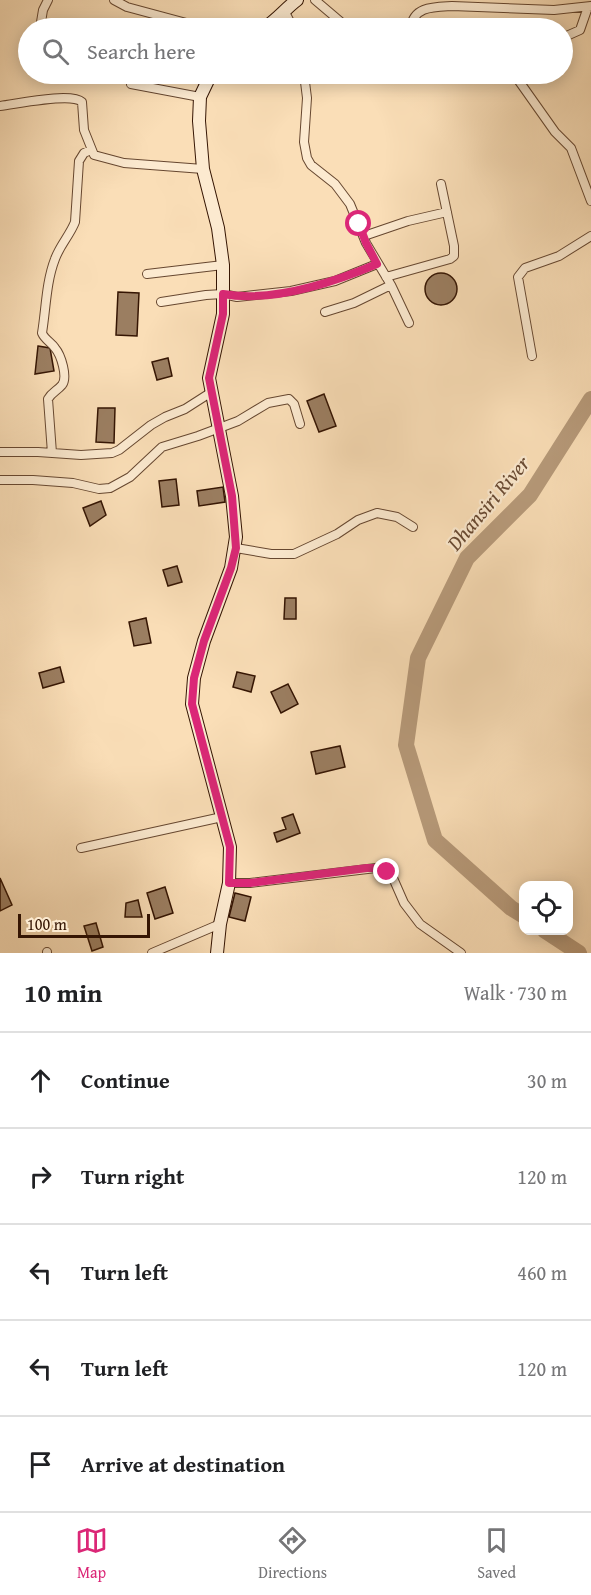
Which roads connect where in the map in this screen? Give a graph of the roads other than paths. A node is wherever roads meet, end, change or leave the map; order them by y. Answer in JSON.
{"nodes":[{"id":1,"x":48,"y":0,"type":"edge"},
{"id":2,"x":114,"y":0,"type":"edge"},
{"id":3,"x":297,"y":0,"type":"edge"},
{"id":4,"x":315,"y":0,"type":"edge"},
{"id":5,"x":590,"y":7,"type":"edge"},
{"id":6,"x":282,"y":12,"type":"junction"},
{"id":7,"x":42,"y":18,"type":"edge"},
{"id":8,"x":168,"y":18,"type":"edge"},
{"id":9,"x":277,"y":18,"type":"edge"},
{"id":10,"x":288,"y":18,"type":"edge"},
{"id":11,"x":336,"y":18,"type":"edge"},
{"id":12,"x":414,"y":18,"type":"edge"},
{"id":13,"x":573,"y":33,"type":"edge"},
{"id":14,"x":131,"y":84,"type":"dead end"},
{"id":15,"x":206,"y":84,"type":"edge"},
{"id":16,"x":305,"y":84,"type":"edge"},
{"id":17,"x":521,"y":84,"type":"edge"},
{"id":18,"x":200,"y":97,"type":"junction"},
{"id":19,"x":0,"y":106,"type":"edge"},
{"id":20,"x":91,"y":150,"type":"junction"},
{"id":21,"x":203,"y":169,"type":"junction"},
{"id":22,"x":441,"y":184,"type":"dead end"},
{"id":23,"x":591,"y":201,"type":"edge"},
{"id":24,"x":447,"y":212,"type":"junction"},
{"id":25,"x":364,"y":236,"type":"junction"},
{"id":26,"x":591,"y":236,"type":"edge"},
{"id":27,"x":223,"y":264,"type":"junction"},
{"id":28,"x":377,"y":264,"type":"junction"},
{"id":29,"x":147,"y":274,"type":"dead end"},
{"id":30,"x":388,"y":281,"type":"junction"},
{"id":31,"x":223,"y":294,"type":"junction"},
{"id":32,"x":161,"y":302,"type":"dead end"},
{"id":33,"x":325,"y":312,"type":"dead end"},
{"id":34,"x":409,"y":323,"type":"dead end"},
{"id":35,"x":532,"y":356,"type":"dead end"},
{"id":36,"x":211,"y":397,"type":"junction"},
{"id":37,"x":300,"y":424,"type":"dead end"},
{"id":38,"x":218,"y":426,"type":"junction"},
{"id":39,"x":0,"y":453,"type":"edge"},
{"id":40,"x":52,"y":453,"type":"junction"},
{"id":41,"x":0,"y":480,"type":"edge"},
{"id":42,"x":413,"y":527,"type":"dead end"},
{"id":43,"x":236,"y":548,"type":"junction"},
{"id":44,"x":222,"y":818,"type":"junction"},
{"id":45,"x":81,"y":848,"type":"dead end"},
{"id":46,"x":229,"y":883,"type":"junction"},
{"id":47,"x":220,"y":924,"type":"junction"},
{"id":48,"x":152,"y":953,"type":"edge"},
{"id":49,"x":217,"y":953,"type":"edge"},
{"id":50,"x":462,"y":953,"type":"edge"}],
"edges":[{"from":1,"to":7,"type":"street"},
{"from":2,"to":8,"type":"street"},
{"from":3,"to":6,"type":"street"},
{"from":4,"to":11,"type":"street"},
{"from":5,"to":12,"type":"street"},
{"from":5,"to":13,"type":"street"},
{"from":6,"to":9,"type":"street"},
{"from":6,"to":10,"type":"street"},
{"from":14,"to":18,"type":"street"},
{"from":15,"to":18,"type":"street"},
{"from":16,"to":25,"type":"street"},
{"from":17,"to":23,"type":"street"},
{"from":18,"to":21,"type":"street"},
{"from":19,"to":20,"type":"street"},
{"from":20,"to":21,"type":"street"},
{"from":20,"to":40,"type":"street"},
{"from":21,"to":27,"type":"street"},
{"from":22,"to":24,"type":"street"},
{"from":24,"to":25,"type":"street"},
{"from":24,"to":30,"type":"street"},
{"from":25,"to":28,"type":"street"},
{"from":26,"to":35,"type":"street"},
{"from":27,"to":29,"type":"street"},
{"from":27,"to":31,"type":"street"},
{"from":28,"to":30,"type":"street"},
{"from":28,"to":31,"type":"street"},
{"from":30,"to":33,"type":"street"},
{"from":30,"to":34,"type":"street"},
{"from":31,"to":32,"type":"street"},
{"from":31,"to":36,"type":"street"},
{"from":36,"to":38,"type":"street"},
{"from":36,"to":40,"type":"street"},
{"from":37,"to":38,"type":"street"},
{"from":38,"to":41,"type":"street"},
{"from":38,"to":43,"type":"street"},
{"from":39,"to":40,"type":"street"},
{"from":42,"to":43,"type":"street"},
{"from":43,"to":44,"type":"street"},
{"from":44,"to":45,"type":"street"},
{"from":44,"to":46,"type":"street"},
{"from":46,"to":47,"type":"street"},
{"from":46,"to":50,"type":"street"},
{"from":47,"to":48,"type":"street"},
{"from":47,"to":49,"type":"street"}]}
